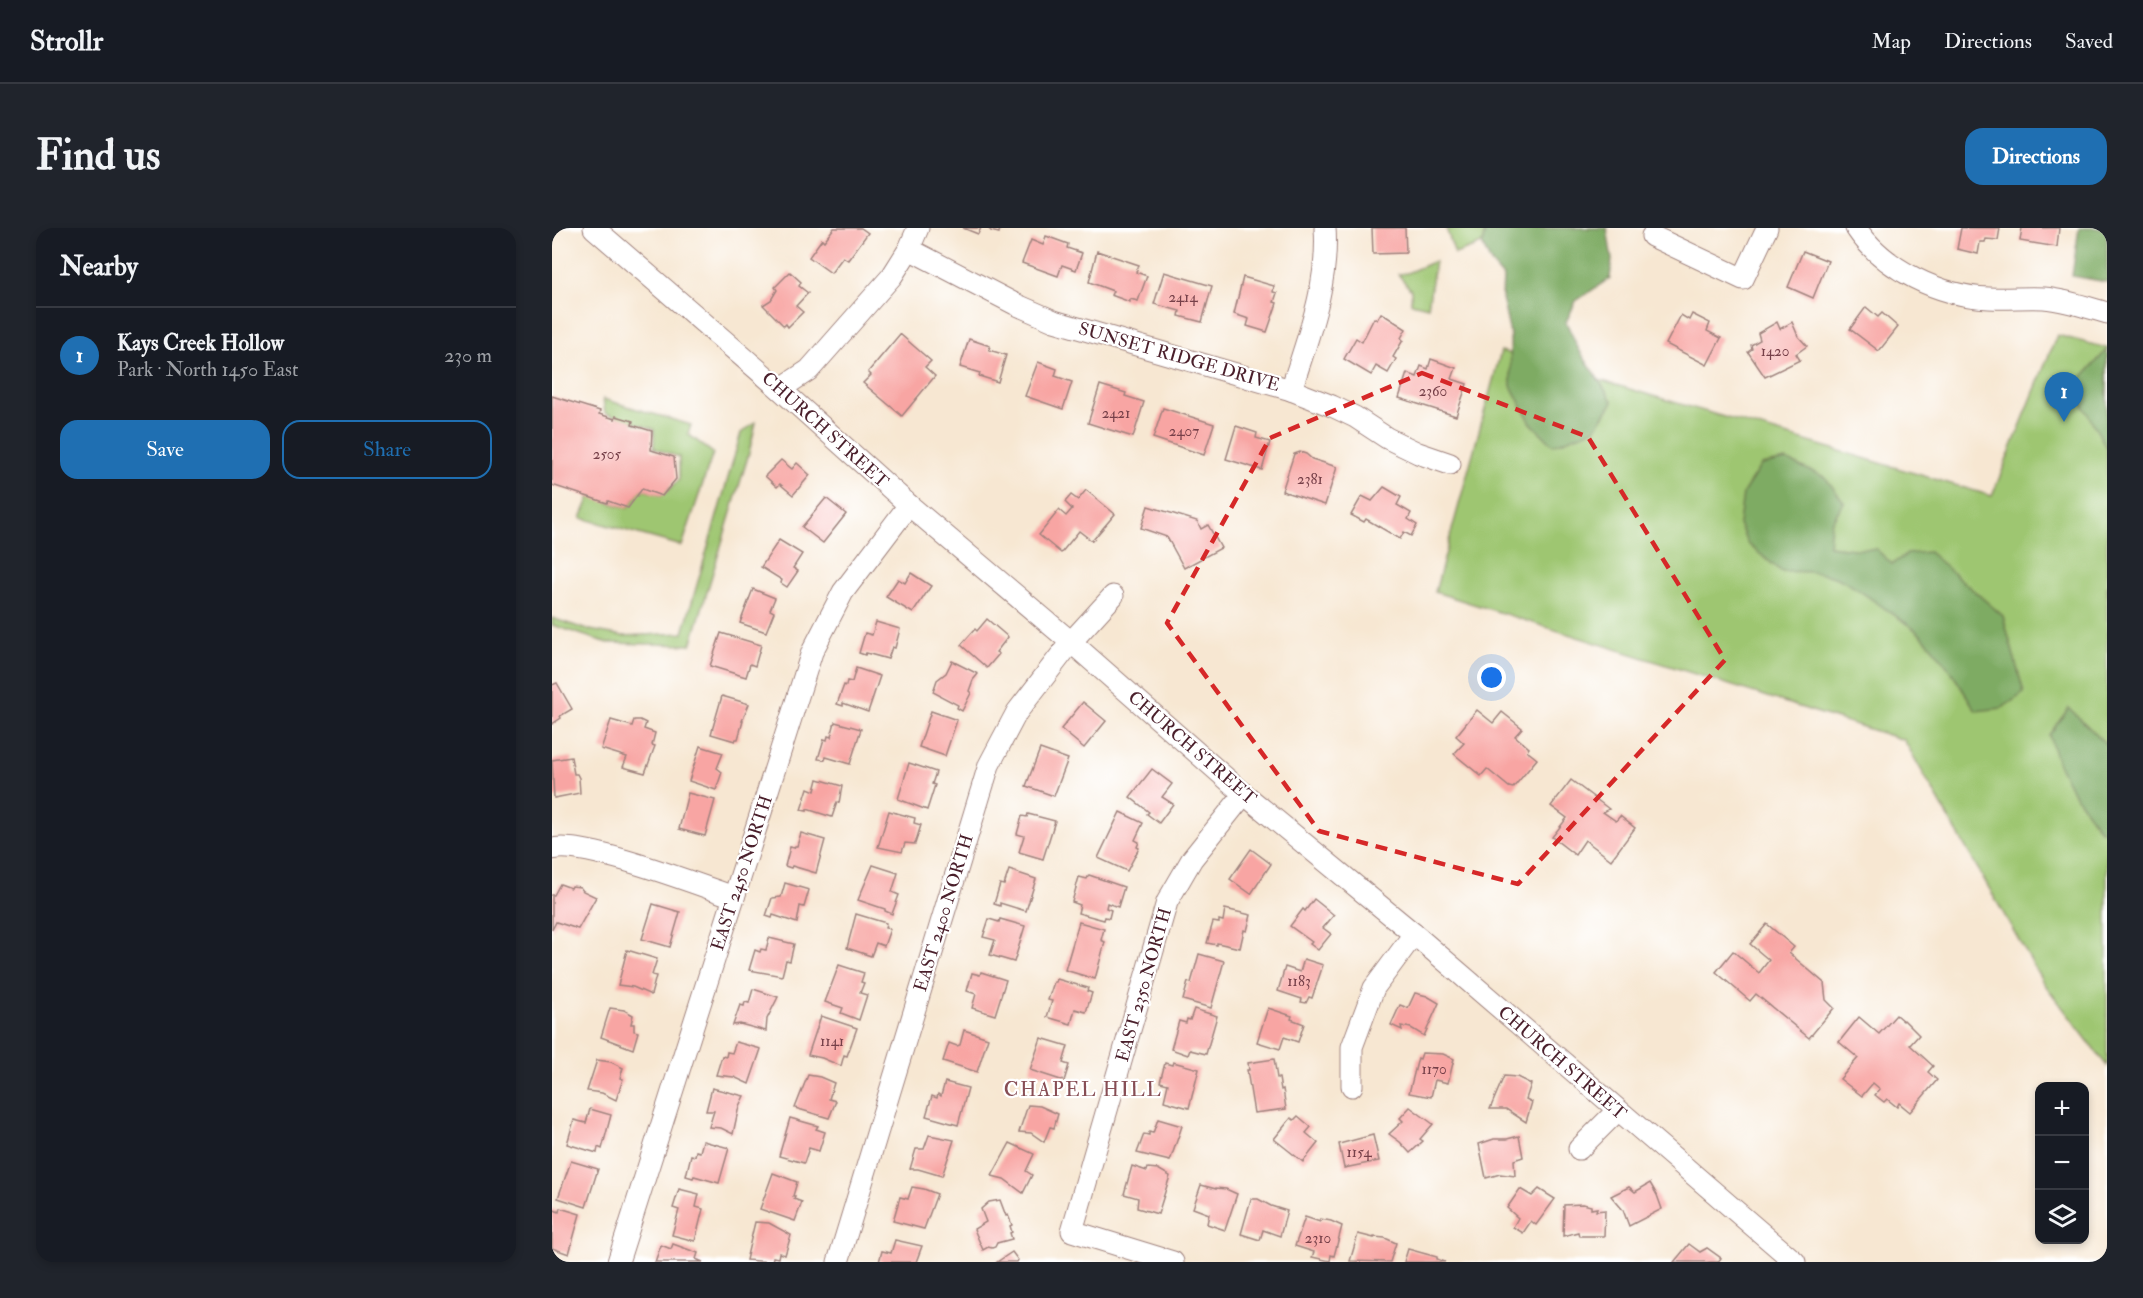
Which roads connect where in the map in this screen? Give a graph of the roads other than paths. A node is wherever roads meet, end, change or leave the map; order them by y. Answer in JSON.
{"nodes":[{"id":1,"x":594,"y":228,"type":"edge"},
{"id":2,"x":918,"y":228,"type":"edge"},
{"id":3,"x":1325,"y":228,"type":"edge"},
{"id":4,"x":1767,"y":228,"type":"edge"},
{"id":5,"x":1856,"y":228,"type":"edge"},
{"id":6,"x":1652,"y":236,"type":"dead end"},
{"id":7,"x":909,"y":249,"type":"junction"},
{"id":8,"x":2107,"y":313,"type":"edge"},
{"id":9,"x":780,"y":389,"type":"junction"},
{"id":10,"x":1291,"y":390,"type":"junction"},
{"id":11,"x":1450,"y":464,"type":"dead end"},
{"id":12,"x":909,"y":505,"type":"junction"},
{"id":13,"x":1113,"y":596,"type":"dead end"},
{"id":14,"x":1071,"y":642,"type":"junction"},
{"id":15,"x":1244,"y":794,"type":"junction"},
{"id":16,"x":552,"y":849,"type":"edge"},
{"id":17,"x":734,"y":897,"type":"junction"},
{"id":18,"x":1414,"y":934,"type":"junction"},
{"id":19,"x":1352,"y":1086,"type":"dead end"},
{"id":20,"x":1617,"y":1111,"type":"junction"},
{"id":21,"x":1579,"y":1149,"type":"dead end"},
{"id":22,"x":618,"y":1262,"type":"edge"},
{"id":23,"x":838,"y":1262,"type":"edge"},
{"id":24,"x":1173,"y":1262,"type":"edge"},
{"id":25,"x":1793,"y":1262,"type":"edge"}],
"edges":[{"from":1,"to":9,"type":"street","name":"CHURCH STREET"},
{"from":2,"to":7,"type":"street"},
{"from":3,"to":10,"type":"street"},
{"from":4,"to":6,"type":"street"},
{"from":5,"to":8,"type":"street"},
{"from":7,"to":9,"type":"street"},
{"from":7,"to":10,"type":"street","name":"SUNSET RIDGE DRIVE"},
{"from":9,"to":12,"type":"street","name":"CHURCH STREET"},
{"from":10,"to":11,"type":"street","name":"SUNSET RIDGE DRIVE"},
{"from":12,"to":14,"type":"street","name":"CHURCH STREET"},
{"from":12,"to":17,"type":"street","name":"EAST 2450 NORTH"},
{"from":13,"to":14,"type":"street","name":"EAST 2400 NORTH"},
{"from":14,"to":15,"type":"street","name":"CHURCH STREET"},
{"from":14,"to":23,"type":"street","name":"EAST 2400 NORTH"},
{"from":15,"to":18,"type":"street","name":"CHURCH STREET"},
{"from":15,"to":24,"type":"street","name":"EAST 2350 NORTH"},
{"from":16,"to":17,"type":"street"},
{"from":17,"to":22,"type":"street","name":"EAST 2450 NORTH"},
{"from":18,"to":19,"type":"street"},
{"from":18,"to":20,"type":"street","name":"CHURCH STREET"},
{"from":20,"to":21,"type":"street"},
{"from":20,"to":25,"type":"street","name":"CHURCH STREET"}]}
